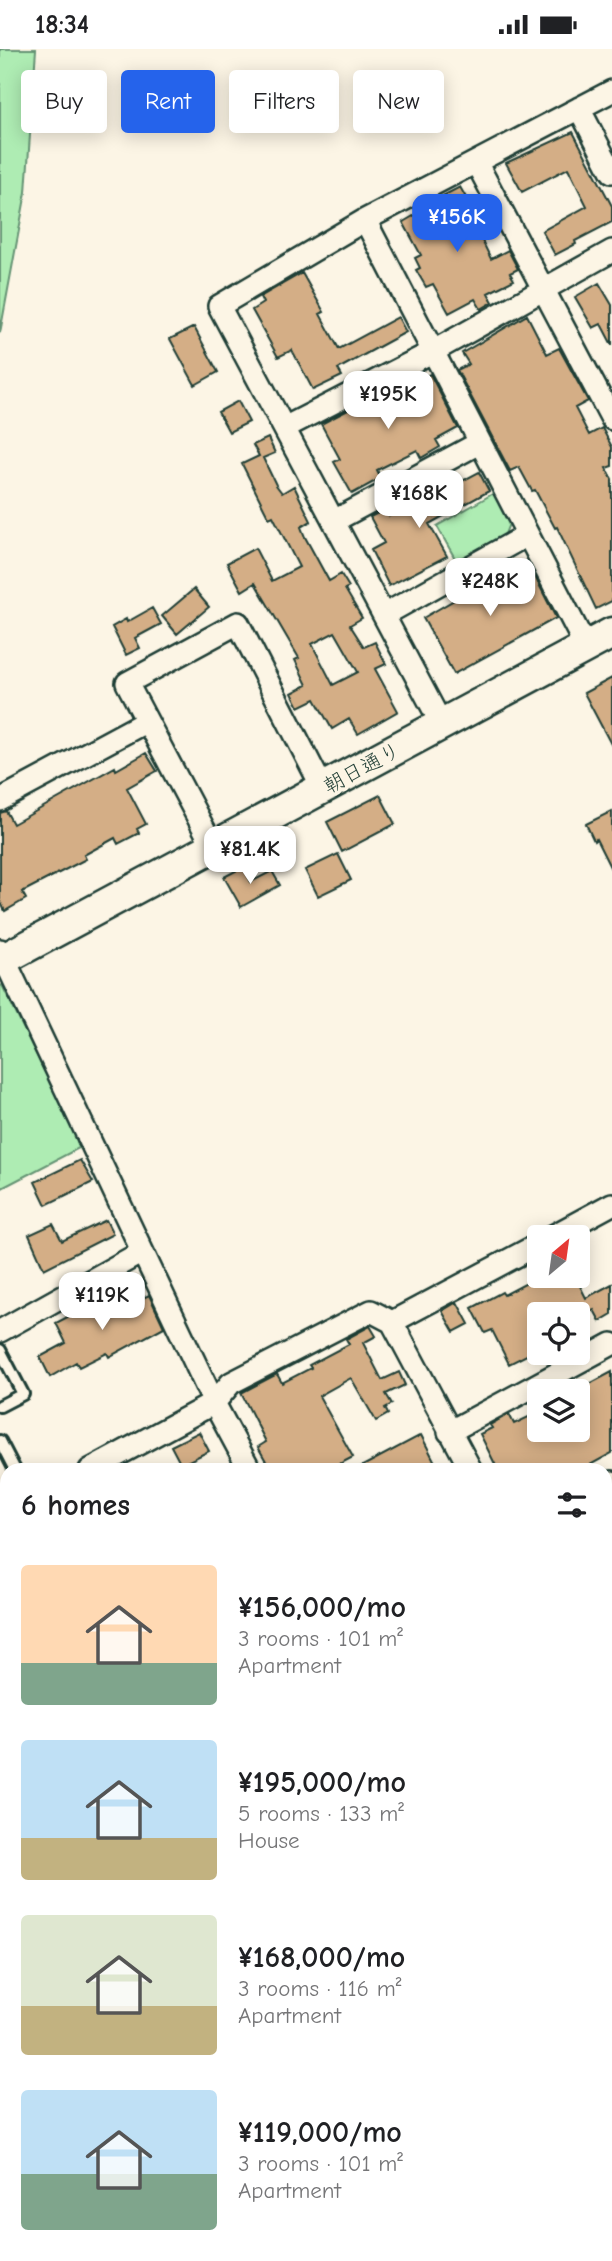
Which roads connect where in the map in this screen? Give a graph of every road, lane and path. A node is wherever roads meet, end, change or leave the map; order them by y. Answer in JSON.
{"nodes":[{"id":1,"x":612,"y":91,"type":"edge"},
{"id":2,"x":579,"y":108,"type":"junction"},
{"id":3,"x":476,"y":162,"type":"junction"},
{"id":4,"x":612,"y":172,"type":"edge"},
{"id":5,"x":365,"y":220,"type":"junction"},
{"id":6,"x":612,"y":251,"type":"edge"},
{"id":7,"x":543,"y":289,"type":"junction"},
{"id":8,"x":432,"y":352,"type":"junction"},
{"id":9,"x":612,"y":419,"type":"edge"},
{"id":10,"x":284,"y":428,"type":"junction"},
{"id":11,"x":480,"y":443,"type":"junction"},
{"id":12,"x":334,"y":521,"type":"junction"},
{"id":13,"x":527,"y":535,"type":"junction"},
{"id":14,"x":384,"y":615,"type":"junction"},
{"id":15,"x":612,"y":633,"type":"edge"},
{"id":16,"x":586,"y":647,"type":"junction"},
{"id":17,"x":147,"y":720,"type":"junction"},
{"id":18,"x":442,"y":725,"type":"junction"},
{"id":19,"x":323,"y":789,"type":"junction"},
{"id":20,"x":0,"y":800,"type":"edge"},
{"id":21,"x":214,"y":848,"type":"junction"},
{"id":22,"x":1,"y":957,"type":"edge"},
{"id":23,"x":612,"y":1205,"type":"edge"},
{"id":24,"x":574,"y":1225,"type":"edge"},
{"id":25,"x":527,"y":1250,"type":"edge"},
{"id":26,"x":142,"y":1252,"type":"junction"},
{"id":27,"x":392,"y":1322,"type":"junction"},
{"id":28,"x":0,"y":1331,"type":"edge"},
{"id":29,"x":612,"y":1344,"type":"edge"},
{"id":30,"x":0,"y":1350,"type":"edge"},
{"id":31,"x":214,"y":1403,"type":"junction"},
{"id":32,"x":0,"y":1406,"type":"edge"},
{"id":33,"x":449,"y":1432,"type":"junction"},
{"id":34,"x":0,"y":1441,"type":"edge"},
{"id":35,"x":11,"y":1463,"type":"edge"},
{"id":36,"x":103,"y":1463,"type":"edge"},
{"id":37,"x":246,"y":1463,"type":"edge"},
{"id":38,"x":467,"y":1463,"type":"edge"}],
"edges":[{"from":1,"to":2,"type":"street"},
{"from":2,"to":3,"type":"street"},
{"from":2,"to":4,"type":"street"},
{"from":3,"to":5,"type":"street"},
{"from":3,"to":7,"type":"street"},
{"from":5,"to":8,"type":"street"},
{"from":5,"to":10,"type":"street"},
{"from":6,"to":7,"type":"street"},
{"from":7,"to":8,"type":"street"},
{"from":7,"to":9,"type":"street"},
{"from":8,"to":10,"type":"street"},
{"from":8,"to":11,"type":"street"},
{"from":10,"to":12,"type":"street"},
{"from":11,"to":12,"type":"street"},
{"from":11,"to":13,"type":"street"},
{"from":12,"to":14,"type":"street"},
{"from":13,"to":14,"type":"street"},
{"from":13,"to":16,"type":"street"},
{"from":14,"to":18,"type":"street"},
{"from":15,"to":16,"type":"street","name":"朝日通り"},
{"from":16,"to":18,"type":"street","name":"朝日通り"},
{"from":17,"to":19,"type":"street"},
{"from":17,"to":20,"type":"street"},
{"from":17,"to":21,"type":"street"},
{"from":18,"to":19,"type":"street","name":"朝日通り"},
{"from":19,"to":21,"type":"street","name":"朝日通り"},
{"from":21,"to":22,"type":"street","name":"朝日通り"},
{"from":22,"to":26,"type":"street"},
{"from":23,"to":24,"type":"street"},
{"from":25,"to":27,"type":"street"},
{"from":26,"to":28,"type":"street"},
{"from":26,"to":31,"type":"street"},
{"from":27,"to":31,"type":"street"},
{"from":27,"to":33,"type":"street"},
{"from":29,"to":33,"type":"street"},
{"from":30,"to":32,"type":"lane"},
{"from":31,"to":36,"type":"street"},
{"from":31,"to":37,"type":"street"},
{"from":33,"to":38,"type":"street"},
{"from":34,"to":35,"type":"lane"}]}
